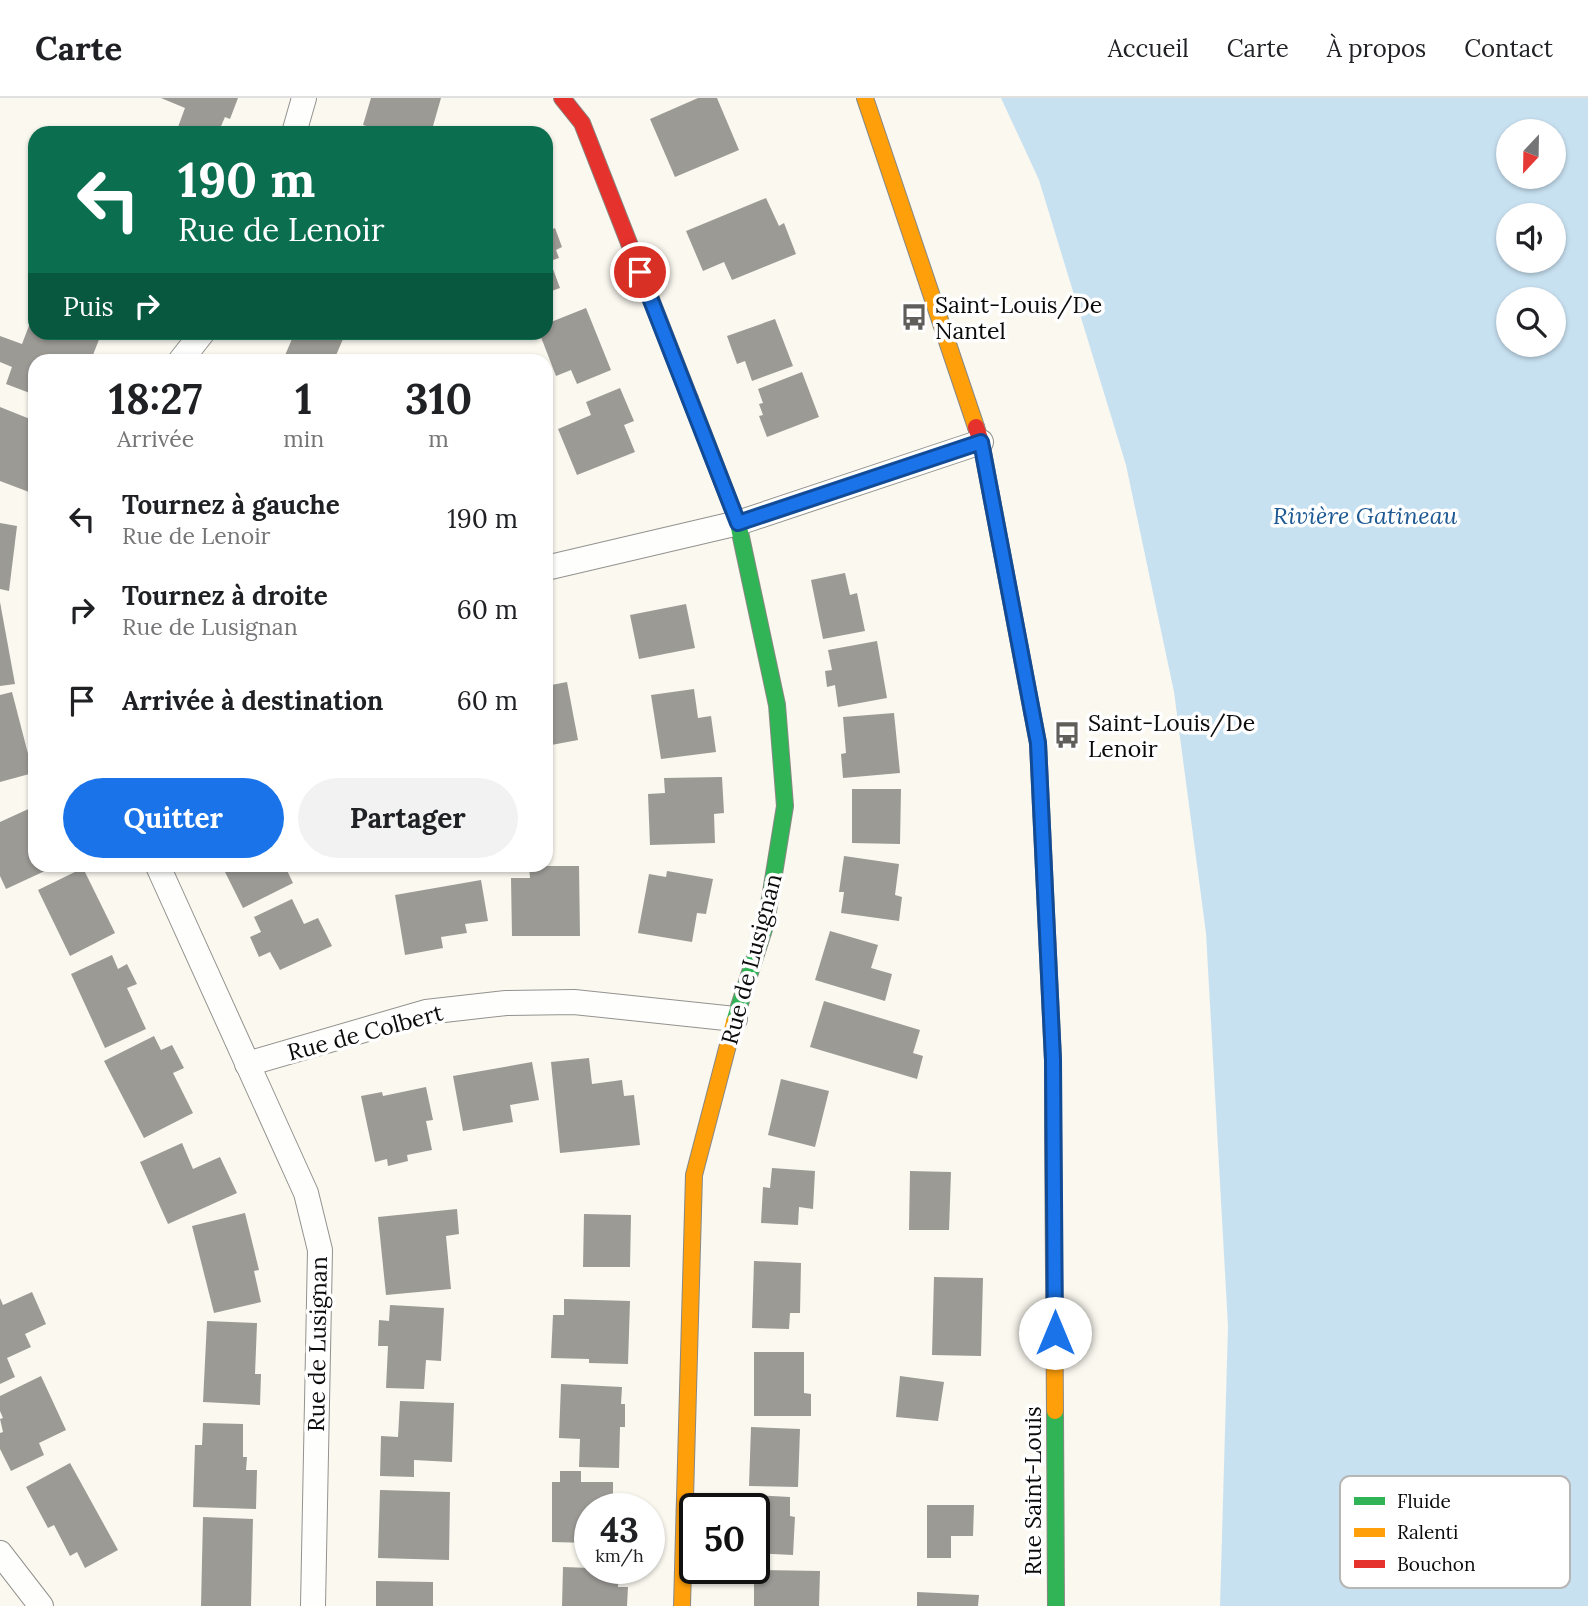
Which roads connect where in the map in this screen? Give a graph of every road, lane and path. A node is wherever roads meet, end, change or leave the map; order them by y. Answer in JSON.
{"nodes":[{"id":1,"x":304,"y":98,"type":"edge"},
{"id":2,"x":562,"y":98,"type":"edge"},
{"id":3,"x":865,"y":98,"type":"edge"},
{"id":4,"x":296,"y":126,"type":"edge"},
{"id":5,"x":197,"y":340,"type":"edge"},
{"id":6,"x":186,"y":354,"type":"edge"},
{"id":7,"x":981,"y":442,"type":"junction"},
{"id":8,"x":738,"y":523,"type":"junction"},
{"id":9,"x":553,"y":566,"type":"edge"},
{"id":10,"x":161,"y":872,"type":"edge"},
{"id":11,"x":735,"y":1018,"type":"junction"},
{"id":12,"x":247,"y":1065,"type":"junction"},
{"id":13,"x":0,"y":1553,"type":"edge"},
{"id":14,"x":41,"y":1606,"type":"edge"},
{"id":15,"x":313,"y":1606,"type":"edge"},
{"id":16,"x":682,"y":1606,"type":"edge"},
{"id":17,"x":1056,"y":1606,"type":"edge"}],
"edges":[{"from":1,"to":4,"type":"street"},
{"from":2,"to":8,"type":"street","name":"Rue de Lusignan"},
{"from":3,"to":7,"type":"street","name":"Rue Saint-Louis"},
{"from":5,"to":6,"type":"street"},
{"from":7,"to":8,"type":"street"},
{"from":7,"to":17,"type":"street","name":"Rue Saint-Louis"},
{"from":8,"to":9,"type":"street"},
{"from":8,"to":11,"type":"street","name":"Rue de Lusignan"},
{"from":10,"to":12,"type":"street","name":"Rue de Lusignan"},
{"from":11,"to":12,"type":"street","name":"Rue de Colbert"},
{"from":11,"to":16,"type":"street","name":"Rue de Lusignan"},
{"from":12,"to":15,"type":"street","name":"Rue de Lusignan"},
{"from":13,"to":14,"type":"street"}]}
